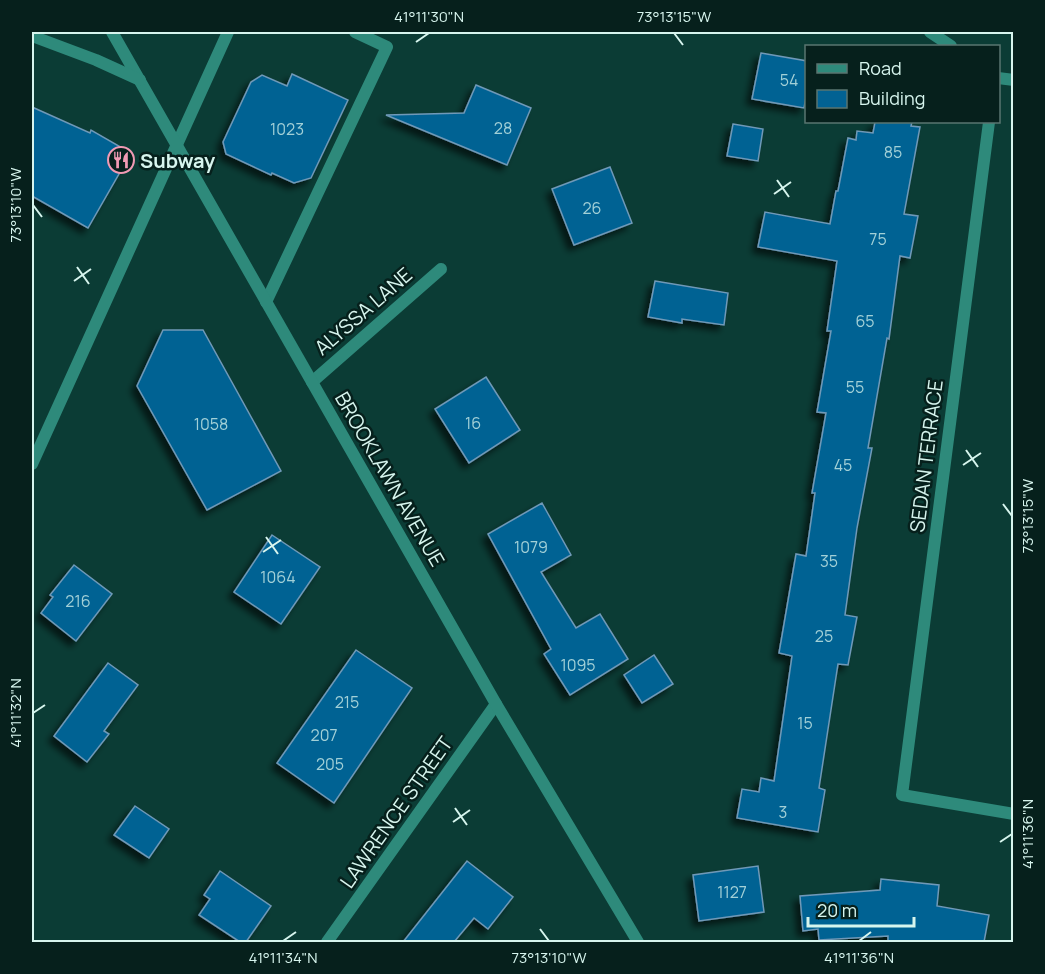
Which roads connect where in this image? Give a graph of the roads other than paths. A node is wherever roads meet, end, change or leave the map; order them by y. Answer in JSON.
{"nodes":[{"id":1,"x":112,"y":32,"type":"edge"},
{"id":2,"x":228,"y":32,"type":"edge"},
{"id":3,"x":355,"y":32,"type":"edge"},
{"id":4,"x":930,"y":32,"type":"edge"},
{"id":5,"x":32,"y":36,"type":"edge"},
{"id":6,"x":950,"y":45,"type":"edge"},
{"id":7,"x":140,"y":80,"type":"junction"},
{"id":8,"x":989,"y":123,"type":"edge"},
{"id":9,"x":177,"y":144,"type":"junction"},
{"id":10,"x":441,"y":269,"type":"dead end"},
{"id":11,"x":267,"y":302,"type":"junction"},
{"id":12,"x":312,"y":382,"type":"junction"},
{"id":13,"x":32,"y":464,"type":"edge"},
{"id":14,"x":496,"y":704,"type":"junction"},
{"id":15,"x":1014,"y":814,"type":"edge"},
{"id":16,"x":327,"y":942,"type":"edge"},
{"id":17,"x":638,"y":942,"type":"edge"}],
"edges":[{"from":1,"to":7,"type":"street","name":"BROOKLAWN AVENUE"},
{"from":2,"to":9,"type":"street"},
{"from":3,"to":11,"type":"street"},
{"from":4,"to":6,"type":"street"},
{"from":5,"to":7,"type":"street"},
{"from":7,"to":9,"type":"street","name":"BROOKLAWN AVENUE"},
{"from":8,"to":15,"type":"street","name":"SEDAN TERRACE"},
{"from":9,"to":11,"type":"street","name":"BROOKLAWN AVENUE"},
{"from":9,"to":13,"type":"street"},
{"from":10,"to":12,"type":"street","name":"ALYSSA LANE"},
{"from":11,"to":12,"type":"street","name":"BROOKLAWN AVENUE"},
{"from":12,"to":14,"type":"street","name":"BROOKLAWN AVENUE"},
{"from":14,"to":16,"type":"street","name":"LAWRENCE STREET"},
{"from":14,"to":17,"type":"street","name":"BROOKLAWN AVENUE"}]}
